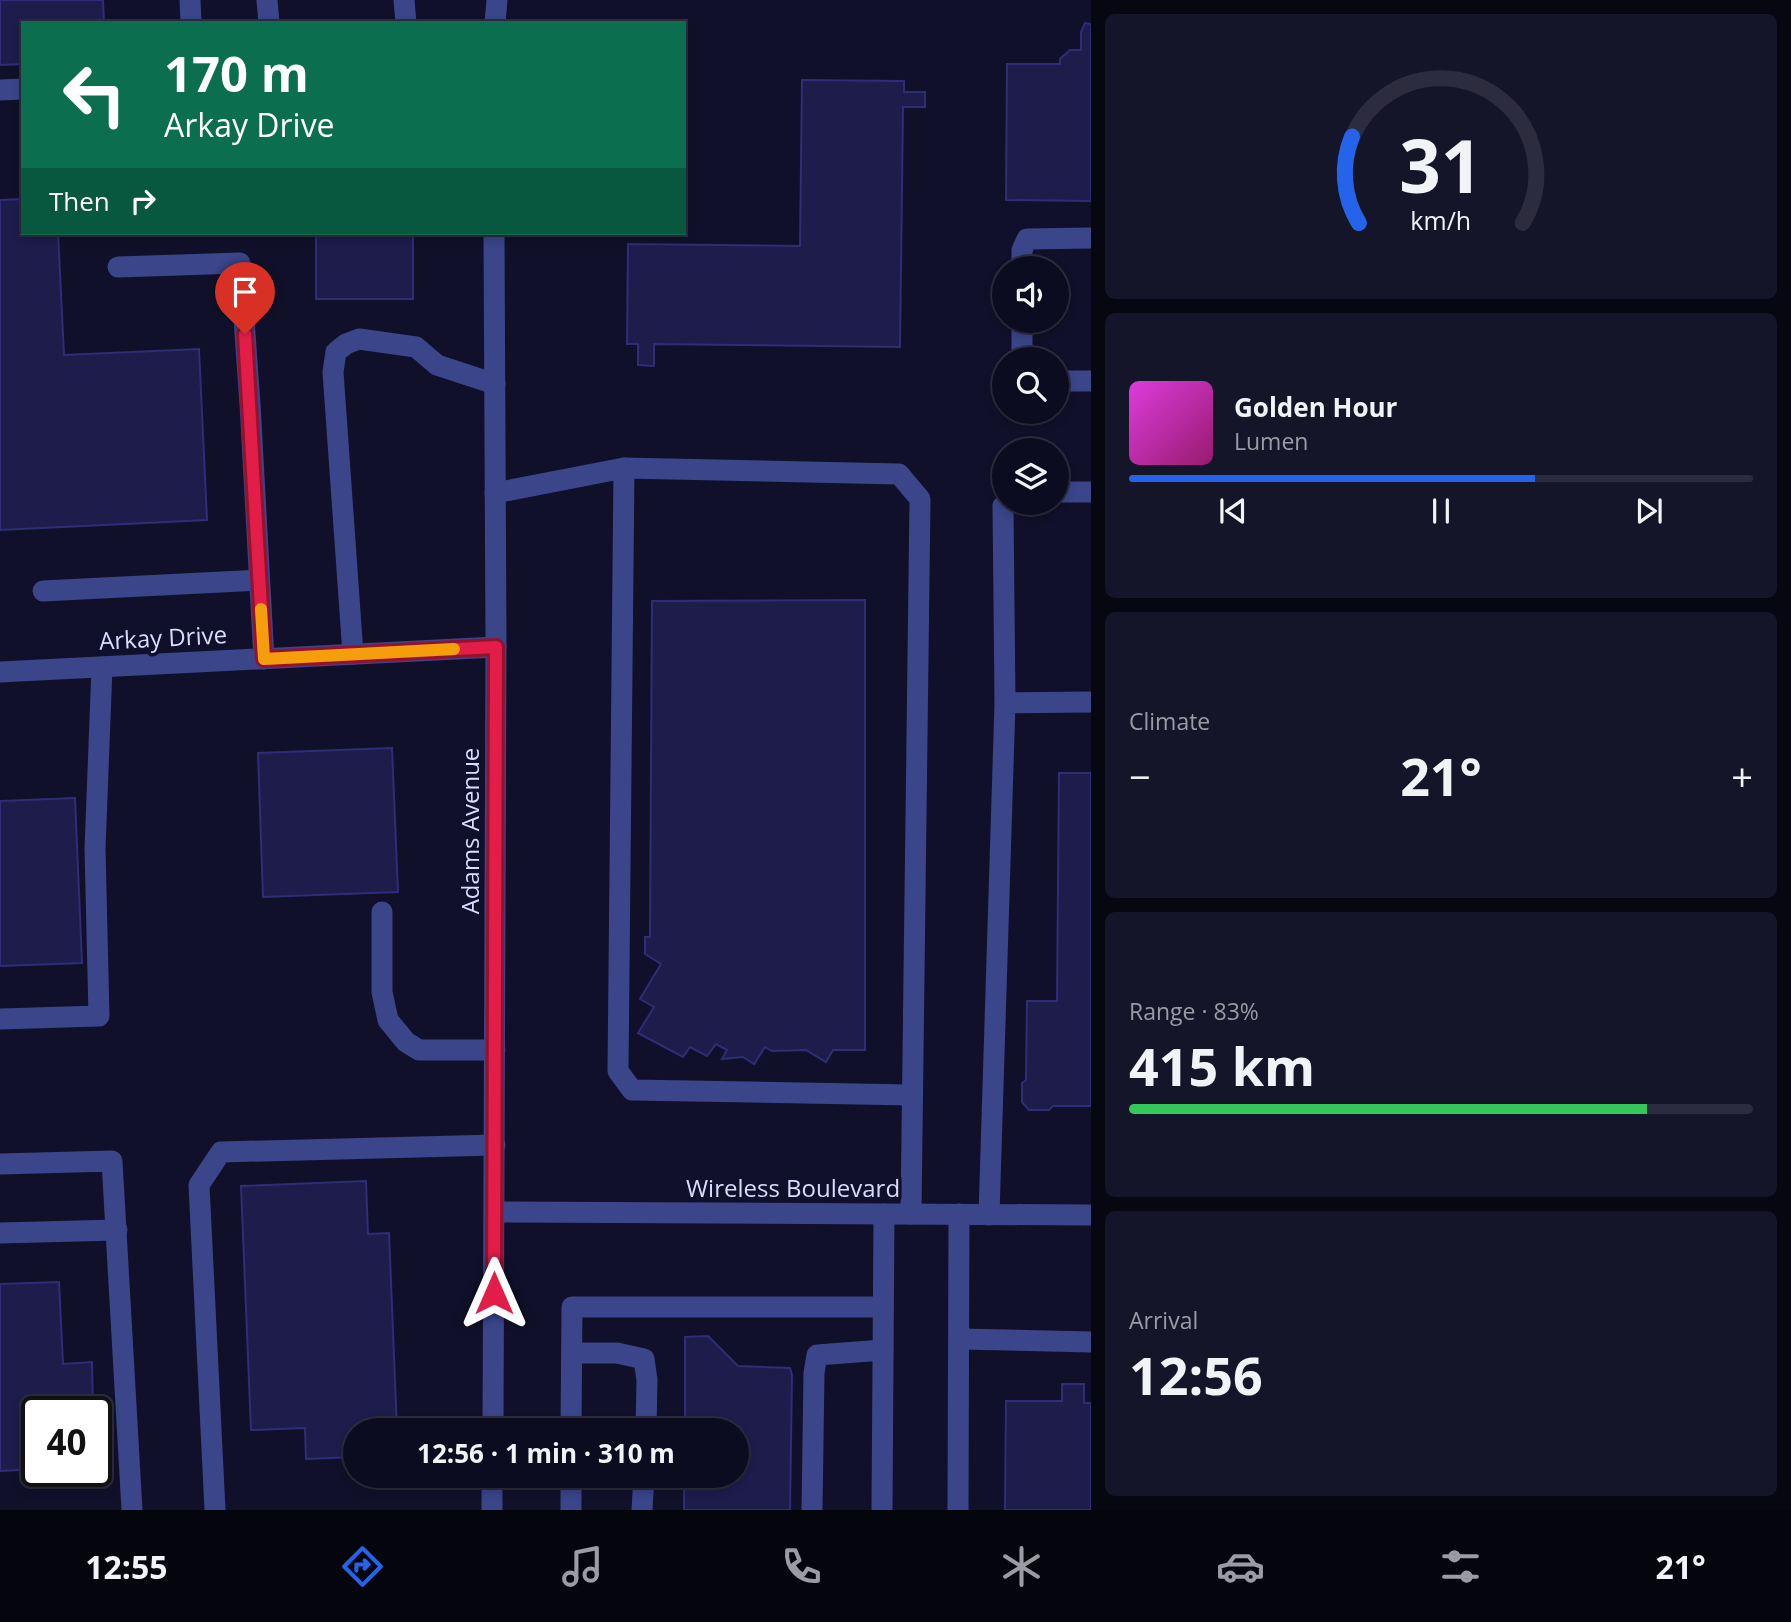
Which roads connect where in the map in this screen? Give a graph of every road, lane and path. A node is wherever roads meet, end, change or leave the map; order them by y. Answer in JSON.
{"nodes":[{"id":1,"x":190,"y":0,"type":"edge"},
{"id":2,"x":267,"y":0,"type":"edge"},
{"id":3,"x":404,"y":0,"type":"edge"},
{"id":4,"x":497,"y":0,"type":"edge"},
{"id":5,"x":191,"y":21,"type":"edge"},
{"id":6,"x":269,"y":21,"type":"edge"},
{"id":7,"x":406,"y":21,"type":"edge"},
{"id":8,"x":495,"y":21,"type":"edge"},
{"id":9,"x":21,"y":89,"type":"edge"},
{"id":10,"x":0,"y":90,"type":"edge"},
{"id":11,"x":494,"y":235,"type":"edge"},
{"id":12,"x":1091,"y":238,"type":"edge"},
{"id":13,"x":1022,"y":256,"type":"edge"},
{"id":14,"x":118,"y":267,"type":"dead end"},
{"id":15,"x":1069,"y":381,"type":"edge"},
{"id":16,"x":1091,"y":381,"type":"edge"},
{"id":17,"x":495,"y":384,"type":"junction"},
{"id":18,"x":624,"y":468,"type":"junction"},
{"id":19,"x":1069,"y":492,"type":"edge"},
{"id":20,"x":1091,"y":492,"type":"edge"},
{"id":21,"x":495,"y":493,"type":"junction"},
{"id":22,"x":1003,"y":515,"type":"edge"},
{"id":23,"x":259,"y":580,"type":"junction"},
{"id":24,"x":43,"y":591,"type":"dead end"},
{"id":25,"x":496,"y":647,"type":"junction"},
{"id":26,"x":353,"y":654,"type":"junction"},
{"id":27,"x":264,"y":659,"type":"junction"},
{"id":28,"x":102,"y":667,"type":"junction"},
{"id":29,"x":0,"y":672,"type":"edge"},
{"id":30,"x":1091,"y":702,"type":"edge"},
{"id":31,"x":1005,"y":704,"type":"junction"},
{"id":32,"x":382,"y":912,"type":"dead end"},
{"id":33,"x":0,"y":1019,"type":"edge"},
{"id":34,"x":495,"y":1050,"type":"junction"},
{"id":35,"x":912,"y":1095,"type":"junction"},
{"id":36,"x":495,"y":1144,"type":"junction"},
{"id":37,"x":0,"y":1164,"type":"edge"},
{"id":38,"x":495,"y":1212,"type":"junction"},
{"id":39,"x":884,"y":1214,"type":"junction"},
{"id":40,"x":911,"y":1214,"type":"junction"},
{"id":41,"x":959,"y":1214,"type":"junction"},
{"id":42,"x":989,"y":1215,"type":"junction"},
{"id":43,"x":1091,"y":1215,"type":"edge"},
{"id":44,"x":117,"y":1230,"type":"junction"},
{"id":45,"x":0,"y":1233,"type":"edge"},
{"id":46,"x":883,"y":1307,"type":"junction"},
{"id":47,"x":960,"y":1339,"type":"junction"},
{"id":48,"x":1091,"y":1342,"type":"edge"},
{"id":49,"x":883,"y":1350,"type":"junction"},
{"id":50,"x":572,"y":1353,"type":"junction"},
{"id":51,"x":493,"y":1418,"type":"edge"},
{"id":52,"x":572,"y":1418,"type":"edge"},
{"id":53,"x":646,"y":1418,"type":"edge"},
{"id":54,"x":492,"y":1488,"type":"edge"},
{"id":55,"x":571,"y":1488,"type":"edge"},
{"id":56,"x":643,"y":1488,"type":"edge"},
{"id":57,"x":132,"y":1510,"type":"edge"},
{"id":58,"x":215,"y":1510,"type":"edge"},
{"id":59,"x":492,"y":1510,"type":"edge"},
{"id":60,"x":571,"y":1510,"type":"edge"},
{"id":61,"x":642,"y":1510,"type":"edge"},
{"id":62,"x":813,"y":1510,"type":"edge"},
{"id":63,"x":882,"y":1510,"type":"edge"},
{"id":64,"x":958,"y":1510,"type":"edge"}],
"edges":[{"from":1,"to":5,"type":"street"},
{"from":2,"to":6,"type":"street"},
{"from":3,"to":7,"type":"street"},
{"from":4,"to":8,"type":"street"},
{"from":9,"to":10,"type":"street"},
{"from":11,"to":17,"type":"street","name":"Adams Avenue"},
{"from":12,"to":13,"type":"street"},
{"from":14,"to":23,"type":"street"},
{"from":15,"to":16,"type":"street"},
{"from":17,"to":21,"type":"street","name":"Adams Avenue"},
{"from":17,"to":26,"type":"street"},
{"from":18,"to":21,"type":"street"},
{"from":18,"to":35,"type":"street"},
{"from":18,"to":35,"type":"street"},
{"from":19,"to":20,"type":"street"},
{"from":21,"to":25,"type":"street","name":"Adams Avenue"},
{"from":22,"to":31,"type":"street"},
{"from":23,"to":24,"type":"street"},
{"from":23,"to":27,"type":"street"},
{"from":25,"to":26,"type":"street","name":"Arkay Drive"},
{"from":25,"to":34,"type":"street","name":"Adams Avenue"},
{"from":26,"to":27,"type":"street","name":"Arkay Drive"},
{"from":27,"to":28,"type":"street","name":"Arkay Drive"},
{"from":28,"to":29,"type":"street","name":"Arkay Drive"},
{"from":28,"to":33,"type":"street"},
{"from":30,"to":31,"type":"street"},
{"from":31,"to":42,"type":"street"},
{"from":32,"to":34,"type":"street"},
{"from":34,"to":36,"type":"street","name":"Adams Avenue"},
{"from":35,"to":40,"type":"street"},
{"from":36,"to":38,"type":"street","name":"Adams Avenue"},
{"from":36,"to":58,"type":"street"},
{"from":37,"to":44,"type":"street"},
{"from":38,"to":39,"type":"street","name":"Wireless Boulevard"},
{"from":38,"to":51,"type":"street","name":"Adams Avenue"},
{"from":39,"to":40,"type":"street","name":"Wireless Boulevard"},
{"from":39,"to":46,"type":"street"},
{"from":40,"to":41,"type":"street","name":"Wireless Boulevard"},
{"from":41,"to":42,"type":"street","name":"Wireless Boulevard"},
{"from":41,"to":47,"type":"street"},
{"from":42,"to":43,"type":"street","name":"Wireless Boulevard"},
{"from":44,"to":45,"type":"street"},
{"from":44,"to":57,"type":"street"},
{"from":46,"to":49,"type":"street"},
{"from":46,"to":50,"type":"street"},
{"from":47,"to":48,"type":"street"},
{"from":47,"to":64,"type":"street"},
{"from":49,"to":62,"type":"street"},
{"from":49,"to":63,"type":"street"},
{"from":50,"to":52,"type":"street"},
{"from":50,"to":53,"type":"street"},
{"from":54,"to":59,"type":"street"},
{"from":55,"to":60,"type":"street"},
{"from":56,"to":61,"type":"street"}]}
